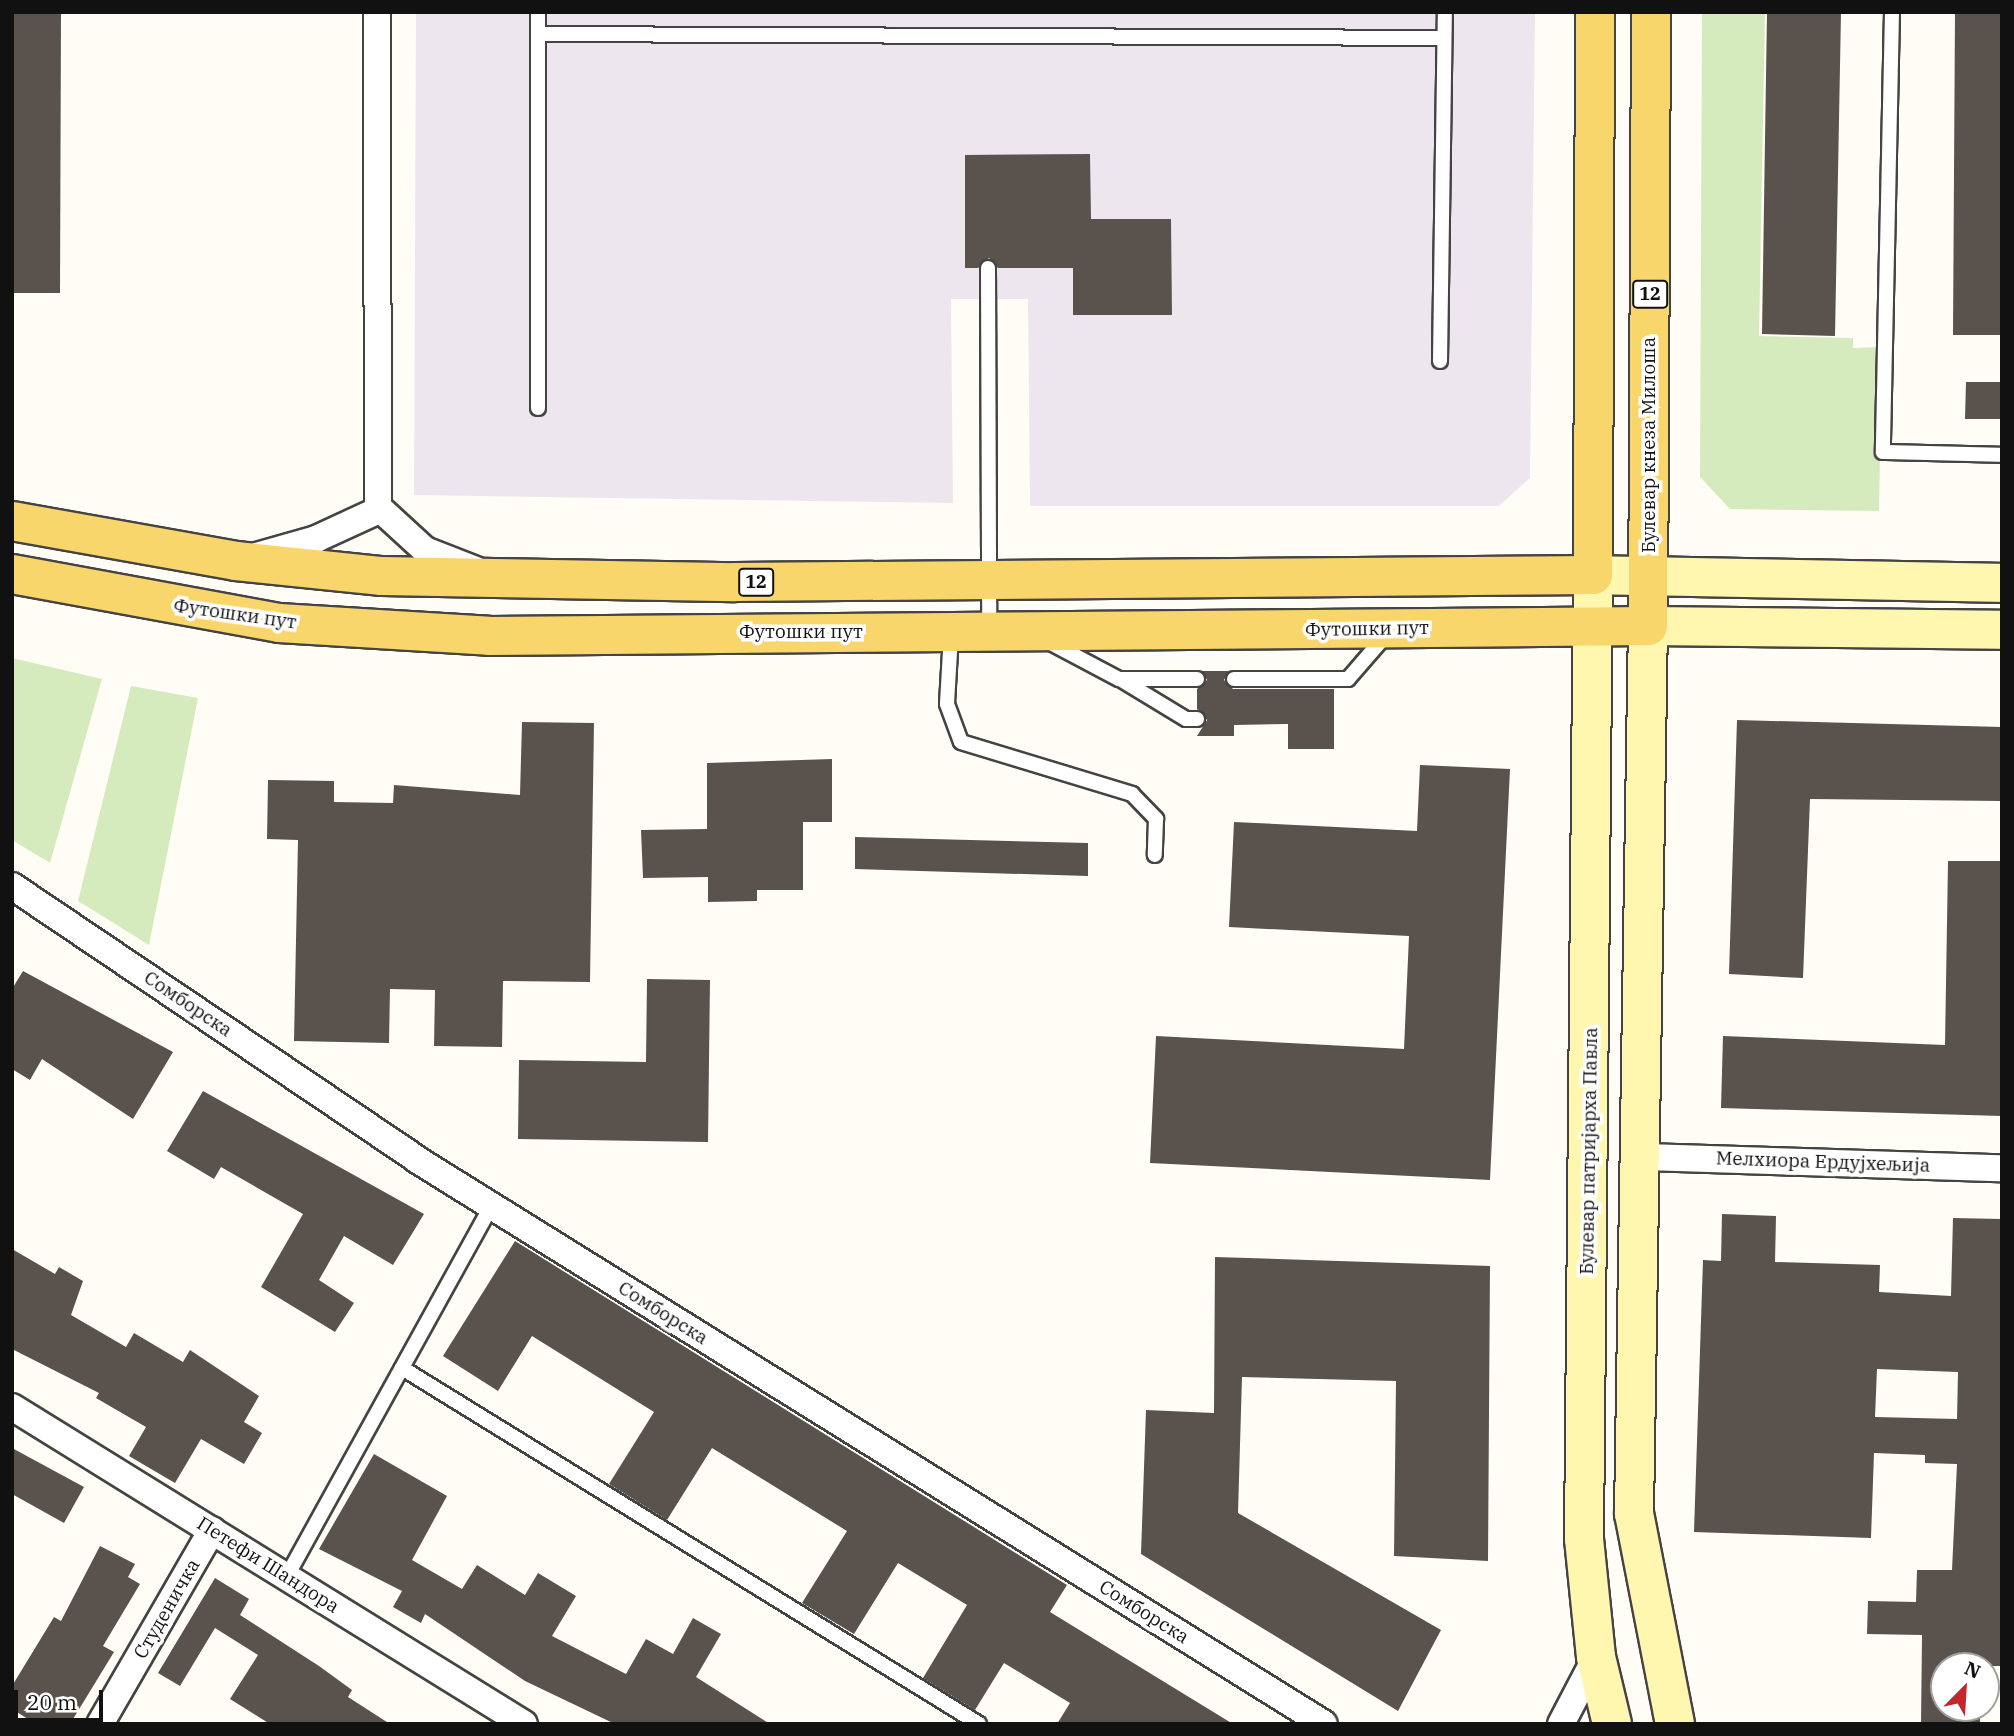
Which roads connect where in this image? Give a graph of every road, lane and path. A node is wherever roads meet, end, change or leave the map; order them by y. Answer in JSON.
{"nodes":[{"id":1,"x":377,"y":12,"type":"edge"},
{"id":2,"x":538,"y":12,"type":"edge"},
{"id":3,"x":1445,"y":12,"type":"edge"},
{"id":4,"x":1595,"y":12,"type":"edge"},
{"id":5,"x":1651,"y":12,"type":"edge"},
{"id":6,"x":1892,"y":12,"type":"edge"},
{"id":7,"x":538,"y":34,"type":"junction"},
{"id":8,"x":1444,"y":38,"type":"junction"},
{"id":9,"x":988,"y":268,"type":"dead end"},
{"id":10,"x":1440,"y":361,"type":"dead end"},
{"id":11,"x":538,"y":408,"type":"dead end"},
{"id":12,"x":2002,"y":455,"type":"edge"},
{"id":13,"x":379,"y":510,"type":"junction"},
{"id":14,"x":12,"y":521,"type":"edge"},
{"id":15,"x":236,"y":561,"type":"junction"},
{"id":16,"x":12,"y":574,"type":"edge"},
{"id":17,"x":1593,"y":575,"type":"junction"},
{"id":18,"x":1648,"y":576,"type":"junction"},
{"id":19,"x":498,"y":579,"type":"junction"},
{"id":20,"x":989,"y":579,"type":"junction"},
{"id":21,"x":2002,"y":583,"type":"edge"},
{"id":22,"x":1648,"y":626,"type":"junction"},
{"id":23,"x":1594,"y":627,"type":"junction"},
{"id":24,"x":1392,"y":628,"type":"junction"},
{"id":25,"x":2002,"y":630,"type":"edge"},
{"id":26,"x":951,"y":632,"type":"junction"},
{"id":27,"x":989,"y":632,"type":"junction"},
{"id":28,"x":1032,"y":634,"type":"junction"},
{"id":29,"x":1119,"y":679,"type":"junction"},
{"id":30,"x":1197,"y":679,"type":"dead end"},
{"id":31,"x":1234,"y":679,"type":"dead end"},
{"id":32,"x":1197,"y":719,"type":"dead end"},
{"id":33,"x":1155,"y":855,"type":"dead end"},
{"id":34,"x":12,"y":886,"type":"edge"},
{"id":35,"x":1643,"y":1157,"type":"junction"},
{"id":36,"x":2002,"y":1168,"type":"edge"},
{"id":37,"x":491,"y":1206,"type":"junction"},
{"id":38,"x":402,"y":1368,"type":"junction"},
{"id":39,"x":12,"y":1407,"type":"edge"},
{"id":40,"x":212,"y":1530,"type":"junction"},
{"id":41,"x":287,"y":1576,"type":"junction"},
{"id":42,"x":1596,"y":1657,"type":"junction"},
{"id":43,"x":100,"y":1724,"type":"edge"},
{"id":44,"x":524,"y":1724,"type":"edge"},
{"id":45,"x":979,"y":1724,"type":"edge"},
{"id":46,"x":1324,"y":1724,"type":"edge"},
{"id":47,"x":1560,"y":1724,"type":"edge"},
{"id":48,"x":1612,"y":1724,"type":"edge"},
{"id":49,"x":1675,"y":1724,"type":"edge"}],
"edges":[{"from":1,"to":13,"type":"street"},
{"from":2,"to":7,"type":"lane"},
{"from":3,"to":8,"type":"lane"},
{"from":4,"to":17,"type":"main road"},
{"from":5,"to":18,"type":"main road","name":"Булевар кнеза Милоша","number":"12"},
{"from":6,"to":12,"type":"lane"},
{"from":7,"to":8,"type":"lane"},
{"from":7,"to":11,"type":"lane"},
{"from":8,"to":10,"type":"lane"},
{"from":9,"to":20,"type":"lane"},
{"from":13,"to":15,"type":"street"},
{"from":13,"to":19,"type":"street"},
{"from":14,"to":15,"type":"main road","number":"12"},
{"from":15,"to":19,"type":"main road","number":"12"},
{"from":16,"to":26,"type":"main road","name":"Футошки пут"},
{"from":17,"to":18,"type":"main road"},
{"from":17,"to":20,"type":"main road","number":"12"},
{"from":17,"to":23,"type":"main road","name":"Булевар патријарха Павла"},
{"from":18,"to":21,"type":"main road"},
{"from":18,"to":22,"type":"main road","name":"Булевар кнеза Милоша","number":"12"},
{"from":19,"to":20,"type":"main road","number":"12"},
{"from":20,"to":27,"type":"lane"},
{"from":22,"to":23,"type":"main road","name":"Футошки пут"},
{"from":22,"to":25,"type":"main road"},
{"from":22,"to":35,"type":"main road"},
{"from":23,"to":24,"type":"main road","name":"Футошки пут"},
{"from":23,"to":42,"type":"main road","name":"Булевар патријарха Павла"},
{"from":24,"to":28,"type":"main road","name":"Футошки пут"},
{"from":24,"to":31,"type":"lane"},
{"from":26,"to":27,"type":"main road","name":"Футошки пут"},
{"from":26,"to":33,"type":"lane"},
{"from":27,"to":28,"type":"main road","name":"Футошки пут"},
{"from":28,"to":29,"type":"lane"},
{"from":29,"to":30,"type":"lane"},
{"from":29,"to":32,"type":"lane"},
{"from":34,"to":37,"type":"street","name":"Сомборска"},
{"from":35,"to":36,"type":"street","name":"Мелхиора Ердујхељија"},
{"from":35,"to":49,"type":"main road"},
{"from":37,"to":38,"type":"lane"},
{"from":37,"to":46,"type":"street","name":"Сомборска"},
{"from":38,"to":41,"type":"lane"},
{"from":38,"to":45,"type":"lane"},
{"from":39,"to":40,"type":"street","name":"Петефи Шандора"},
{"from":40,"to":41,"type":"street","name":"Петефи Шандора"},
{"from":40,"to":43,"type":"street","name":"Студеничка"},
{"from":41,"to":44,"type":"street","name":"Петефи Шандора"},
{"from":42,"to":47,"type":"street"},
{"from":42,"to":48,"type":"main road","name":"Булевар патријарха Павла"}]}
